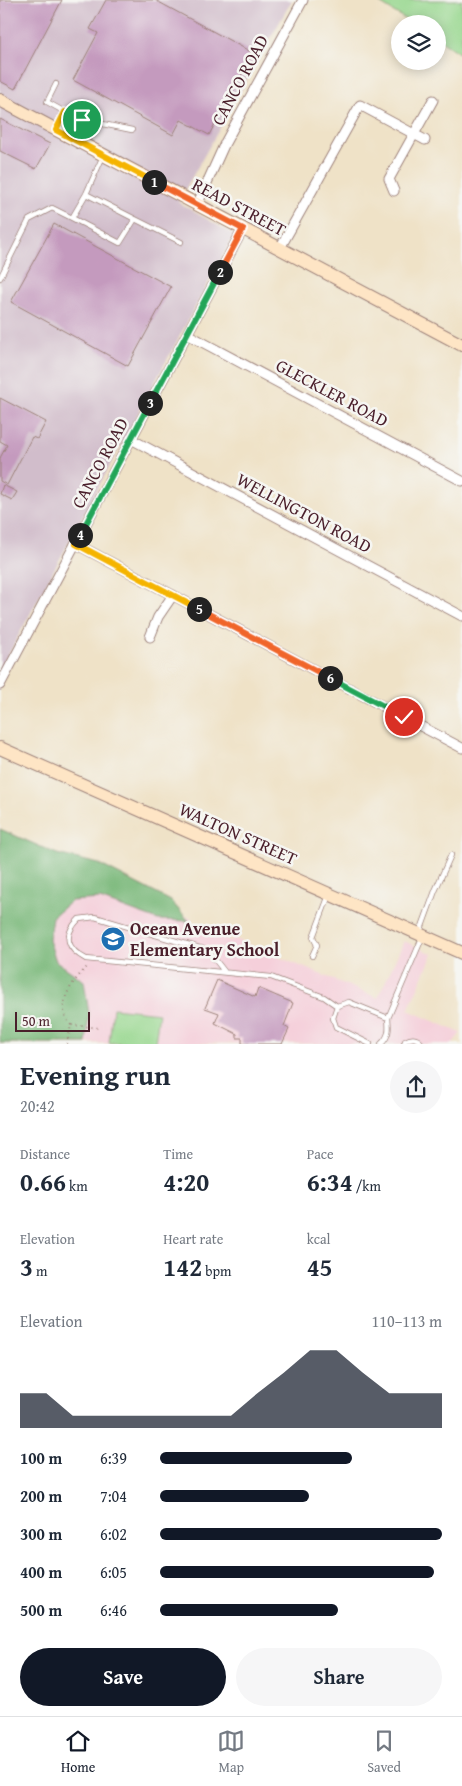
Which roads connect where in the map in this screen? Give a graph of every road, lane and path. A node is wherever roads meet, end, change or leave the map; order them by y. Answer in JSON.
{"nodes":[{"id":1,"x":303,"y":0,"type":"edge"},
{"id":2,"x":56,"y":84,"type":"dead end"},
{"id":3,"x":0,"y":100,"type":"edge"},
{"id":4,"x":433,"y":100,"type":"dead end"},
{"id":5,"x":65,"y":112,"type":"junction"},
{"id":6,"x":56,"y":130,"type":"junction"},
{"id":7,"x":132,"y":130,"type":"dead end"},
{"id":8,"x":414,"y":134,"type":"junction"},
{"id":9,"x":425,"y":140,"type":"dead end"},
{"id":10,"x":103,"y":155,"type":"junction"},
{"id":11,"x":394,"y":192,"type":"dead end"},
{"id":12,"x":86,"y":194,"type":"junction"},
{"id":13,"x":197,"y":205,"type":"junction"},
{"id":14,"x":72,"y":218,"type":"junction"},
{"id":15,"x":134,"y":220,"type":"junction"},
{"id":16,"x":243,"y":229,"type":"junction"},
{"id":17,"x":181,"y":242,"type":"dead end"},
{"id":18,"x":280,"y":248,"type":"junction"},
{"id":19,"x":0,"y":278,"type":"edge"},
{"id":20,"x":187,"y":334,"type":"junction"},
{"id":21,"x":462,"y":345,"type":"edge"},
{"id":22,"x":131,"y":439,"type":"junction"},
{"id":23,"x":462,"y":481,"type":"edge"},
{"id":24,"x":76,"y":544,"type":"junction"},
{"id":25,"x":172,"y":595,"type":"junction"},
{"id":26,"x":462,"y":616,"type":"edge"},
{"id":27,"x":150,"y":637,"type":"dead end"},
{"id":28,"x":0,"y":685,"type":"edge"},
{"id":29,"x":0,"y":748,"type":"edge"},
{"id":30,"x":462,"y":748,"type":"edge"},
{"id":31,"x":451,"y":855,"type":"dead end"},
{"id":32,"x":330,"y":894,"type":"junction"},
{"id":33,"x":422,"y":934,"type":"junction"},
{"id":34,"x":462,"y":953,"type":"edge"},
{"id":35,"x":312,"y":956,"type":"dead end"},
{"id":36,"x":85,"y":969,"type":"dead end"},
{"id":37,"x":224,"y":971,"type":"junction"},
{"id":38,"x":337,"y":1006,"type":"junction"},
{"id":39,"x":388,"y":1018,"type":"junction"},
{"id":40,"x":71,"y":1025,"type":"junction"},
{"id":41,"x":100,"y":1028,"type":"dead end"},
{"id":42,"x":67,"y":1044,"type":"edge"},
{"id":43,"x":370,"y":1044,"type":"edge"},
{"id":44,"x":381,"y":1044,"type":"edge"},
{"id":45,"x":404,"y":1044,"type":"edge"},
{"id":46,"x":422,"y":1044,"type":"edge"}],
"edges":[{"from":1,"to":13,"type":"street","name":"CANCO ROAD"},
{"from":2,"to":5,"type":"lane"},
{"from":3,"to":6,"type":"street","name":"READ STREET"},
{"from":4,"to":8,"type":"street"},
{"from":5,"to":6,"type":"lane"},
{"from":5,"to":7,"type":"lane"},
{"from":6,"to":10,"type":"street","name":"READ STREET"},
{"from":8,"to":9,"type":"street"},
{"from":8,"to":11,"type":"street"},
{"from":8,"to":18,"type":"street"},
{"from":10,"to":12,"type":"lane"},
{"from":10,"to":13,"type":"street","name":"READ STREET"},
{"from":12,"to":14,"type":"lane"},
{"from":12,"to":15,"type":"lane"},
{"from":13,"to":16,"type":"street","name":"READ STREET"},
{"from":14,"to":15,"type":"lane"},
{"from":14,"to":19,"type":"lane"},
{"from":15,"to":17,"type":"lane"},
{"from":16,"to":18,"type":"street","name":"READ STREET"},
{"from":16,"to":20,"type":"street","name":"CANCO ROAD"},
{"from":18,"to":21,"type":"street","name":"READ STREET"},
{"from":20,"to":22,"type":"street","name":"CANCO ROAD"},
{"from":20,"to":23,"type":"street","name":"GLECKLER ROAD"},
{"from":22,"to":24,"type":"street","name":"CANCO ROAD"},
{"from":22,"to":26,"type":"street","name":"WELLINGTON ROAD"},
{"from":24,"to":25,"type":"street"},
{"from":24,"to":28,"type":"street","name":"CANCO ROAD"},
{"from":25,"to":27,"type":"street"},
{"from":25,"to":30,"type":"street"},
{"from":29,"to":32,"type":"street","name":"WALTON STREET"},
{"from":31,"to":33,"type":"lane"},
{"from":32,"to":33,"type":"street","name":"WALTON STREET"},
{"from":32,"to":35,"type":"lane"},
{"from":33,"to":34,"type":"street","name":"WALTON STREET"},
{"from":33,"to":39,"type":"lane"},
{"from":36,"to":40,"type":"path"},
{"from":37,"to":37,"type":"lane"},
{"from":37,"to":38,"type":"lane"},
{"from":38,"to":39,"type":"lane"},
{"from":38,"to":43,"type":"lane"},
{"from":39,"to":44,"type":"lane"},
{"from":40,"to":41,"type":"path"},
{"from":40,"to":42,"type":"path"},
{"from":45,"to":46,"type":"lane"}]}
